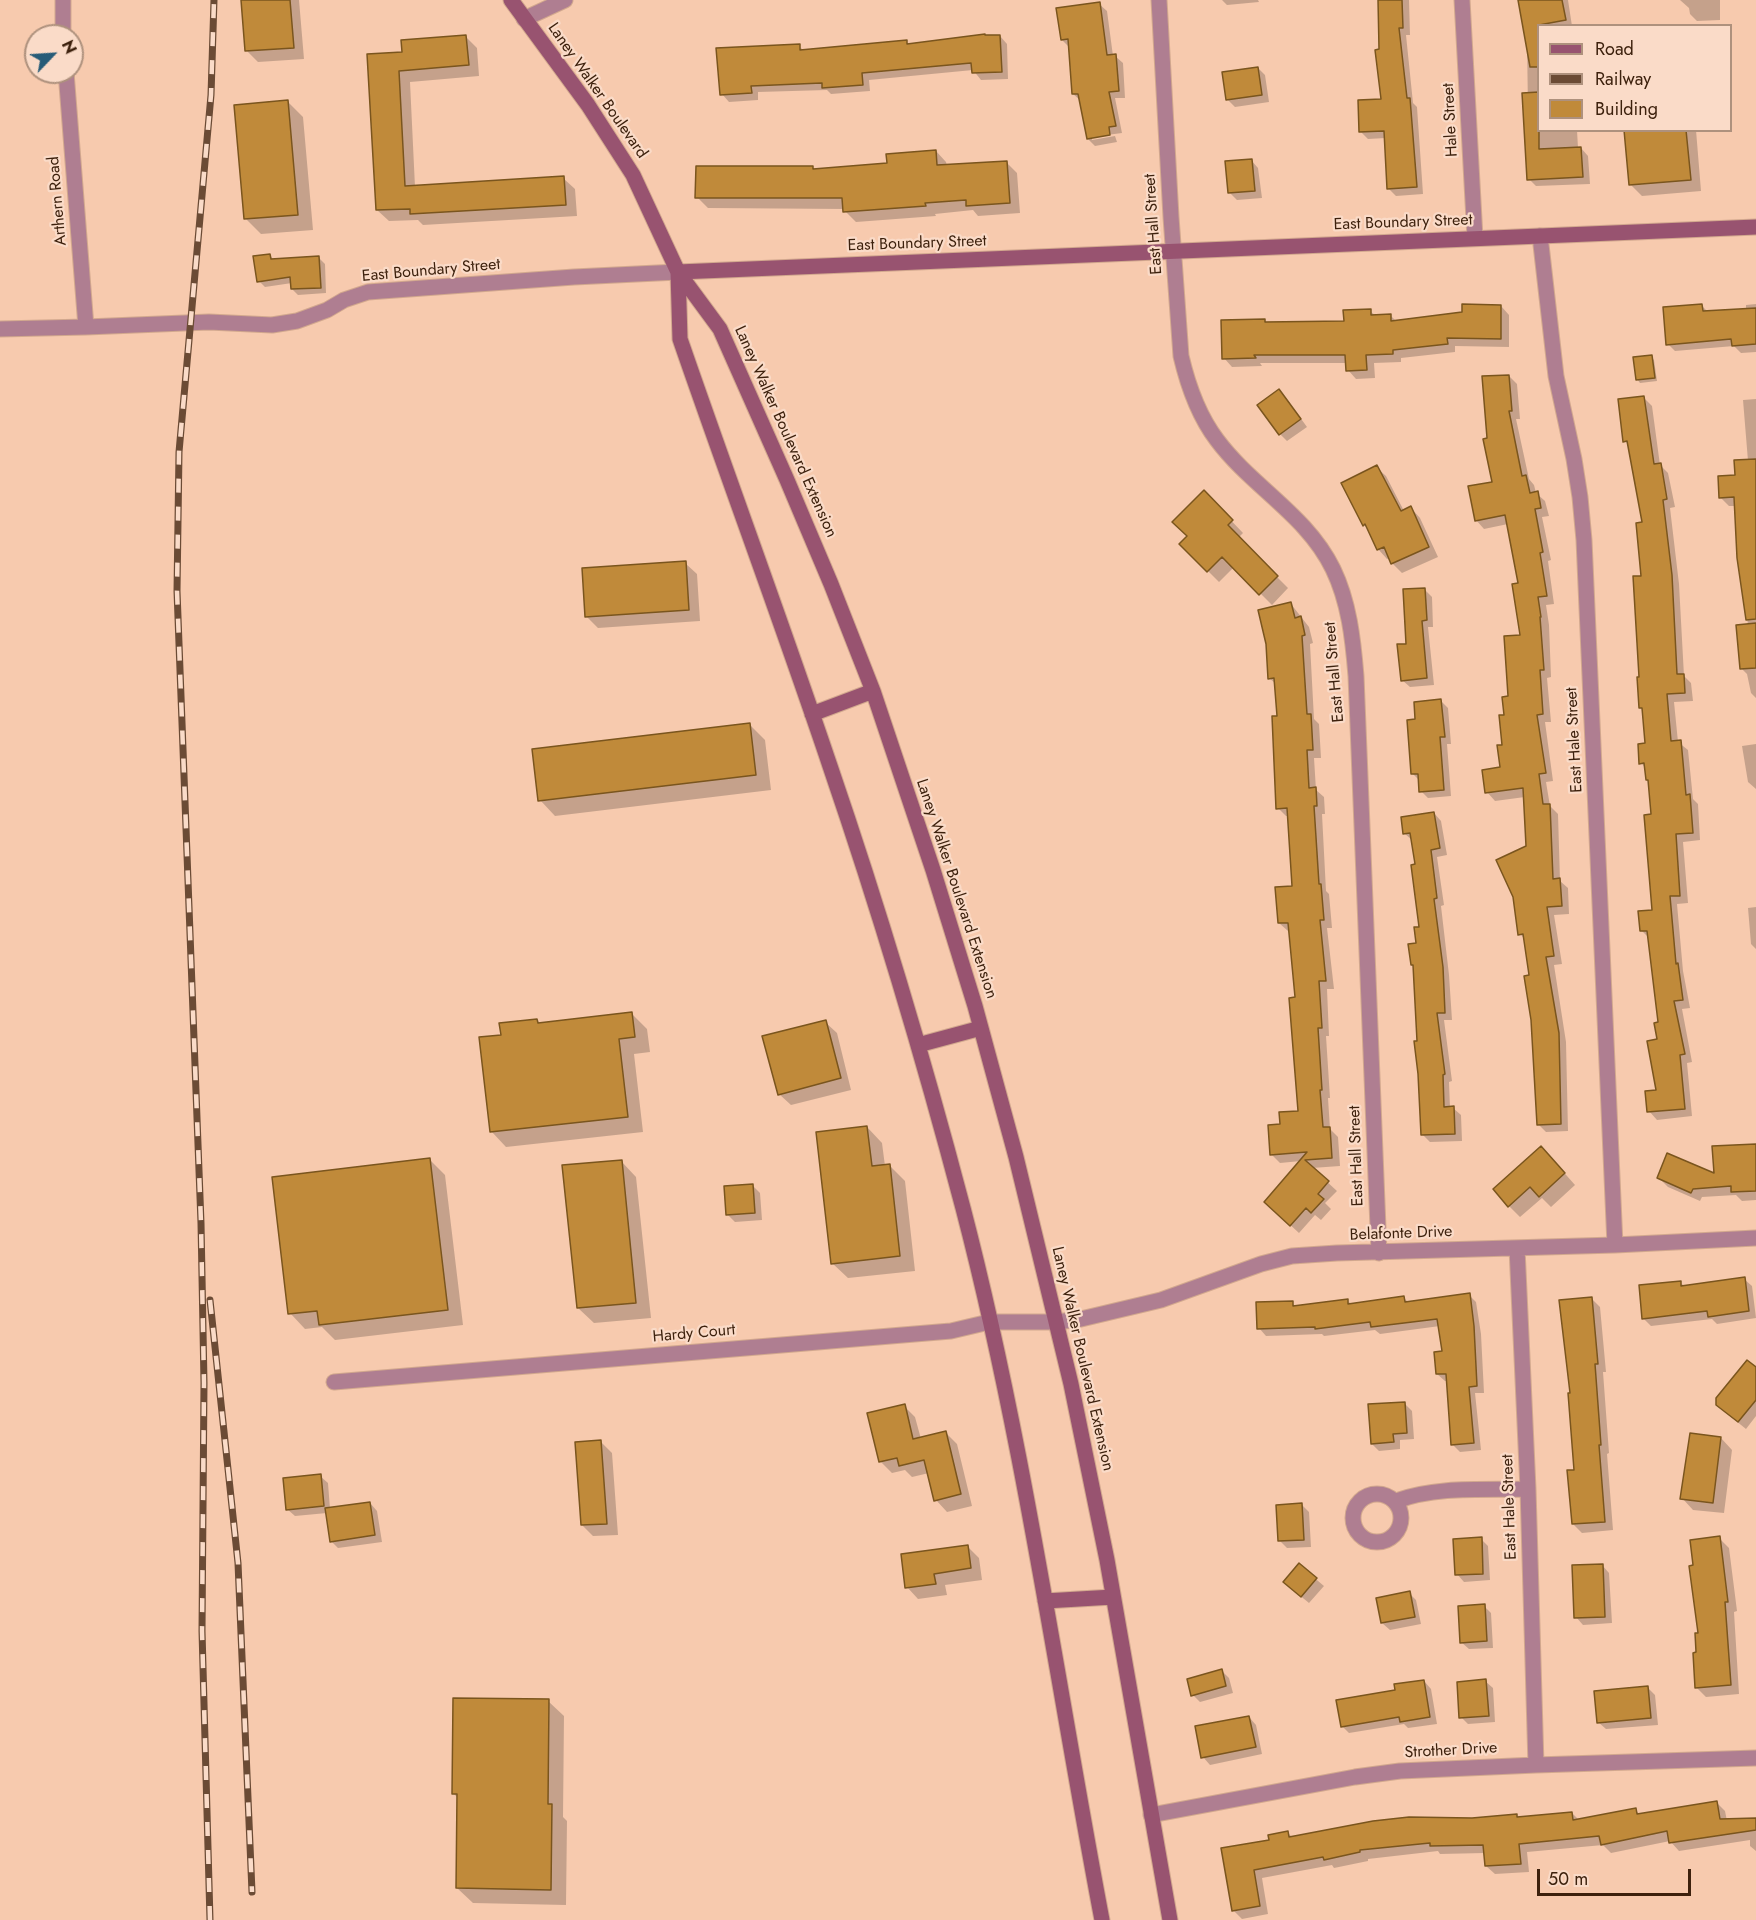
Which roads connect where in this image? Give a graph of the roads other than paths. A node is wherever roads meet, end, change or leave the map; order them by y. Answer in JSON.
{"nodes":[{"id":1,"x":63,"y":0,"type":"edge"},
{"id":2,"x":511,"y":0,"type":"edge"},
{"id":3,"x":565,"y":0,"type":"edge"},
{"id":4,"x":1159,"y":0,"type":"edge"},
{"id":5,"x":1462,"y":0,"type":"edge"},
{"id":6,"x":524,"y":19,"type":"junction"},
{"id":7,"x":63,"y":24,"type":"edge"},
{"id":8,"x":67,"y":84,"type":"edge"},
{"id":9,"x":1756,"y":227,"type":"edge"},
{"id":10,"x":1540,"y":236,"type":"junction"},
{"id":11,"x":1475,"y":238,"type":"junction"},
{"id":12,"x":1173,"y":251,"type":"junction"},
{"id":13,"x":678,"y":272,"type":"junction"},
{"id":14,"x":86,"y":327,"type":"junction"},
{"id":15,"x":0,"y":328,"type":"edge"},
{"id":16,"x":873,"y":691,"type":"junction"},
{"id":17,"x":812,"y":714,"type":"junction"},
{"id":18,"x":981,"y":1028,"type":"junction"},
{"id":19,"x":918,"y":1045,"type":"junction"},
{"id":20,"x":1756,"y":1238,"type":"edge"},
{"id":21,"x":1615,"y":1245,"type":"junction"},
{"id":22,"x":1517,"y":1248,"type":"junction"},
{"id":23,"x":1380,"y":1253,"type":"junction"},
{"id":24,"x":989,"y":1322,"type":"junction"},
{"id":25,"x":1056,"y":1322,"type":"junction"},
{"id":26,"x":334,"y":1382,"type":"dead end"},
{"id":27,"x":1528,"y":1489,"type":"junction"},
{"id":28,"x":1396,"y":1502,"type":"dead end"},
{"id":29,"x":1113,"y":1597,"type":"junction"},
{"id":30,"x":1045,"y":1601,"type":"junction"},
{"id":31,"x":1756,"y":1758,"type":"edge"},
{"id":32,"x":1536,"y":1765,"type":"junction"},
{"id":33,"x":1151,"y":1815,"type":"junction"},
{"id":34,"x":1102,"y":1920,"type":"edge"},
{"id":35,"x":1170,"y":1920,"type":"edge"}],
"edges":[{"from":1,"to":7,"type":"street"},
{"from":2,"to":6,"type":"main road","name":"Laney Walker Boulevard"},
{"from":3,"to":6,"type":"street"},
{"from":4,"to":12,"type":"street","name":"East Hall Street"},
{"from":5,"to":11,"type":"street","name":"Hale Street"},
{"from":6,"to":13,"type":"main road","name":"Laney Walker Boulevard"},
{"from":8,"to":14,"type":"street","name":"Arthern Road"},
{"from":9,"to":10,"type":"main road","name":"East Boundary Street"},
{"from":10,"to":11,"type":"main road","name":"East Boundary Street"},
{"from":10,"to":21,"type":"street","name":"East Hale Street"},
{"from":11,"to":12,"type":"main road","name":"East Boundary Street"},
{"from":12,"to":13,"type":"main road","name":"East Boundary Street"},
{"from":12,"to":23,"type":"street","name":"East Hall Street"},
{"from":13,"to":14,"type":"street","name":"East Boundary Street"},
{"from":13,"to":16,"type":"main road","name":"Laney Walker Boulevard Extension"},
{"from":13,"to":17,"type":"main road"},
{"from":14,"to":15,"type":"street","name":"East Boundary Street"},
{"from":16,"to":17,"type":"main road"},
{"from":16,"to":18,"type":"main road","name":"Laney Walker Boulevard Extension"},
{"from":17,"to":19,"type":"main road"},
{"from":18,"to":19,"type":"main road"},
{"from":18,"to":25,"type":"main road","name":"Laney Walker Boulevard Extension"},
{"from":19,"to":24,"type":"main road"},
{"from":20,"to":21,"type":"street","name":"Belafonte Drive"},
{"from":21,"to":22,"type":"street","name":"Belafonte Drive"},
{"from":22,"to":23,"type":"street","name":"Belafonte Drive"},
{"from":22,"to":27,"type":"street","name":"East Hale Street"},
{"from":23,"to":25,"type":"street","name":"Belafonte Drive"},
{"from":24,"to":25,"type":"street","name":"Hardy Court"},
{"from":24,"to":26,"type":"street","name":"Hardy Court"},
{"from":24,"to":30,"type":"main road"},
{"from":25,"to":29,"type":"main road","name":"Laney Walker Boulevard Extension"},
{"from":27,"to":28,"type":"street"},
{"from":27,"to":32,"type":"street","name":"East Hale Street"},
{"from":29,"to":30,"type":"main road"},
{"from":29,"to":33,"type":"main road","name":"Laney Walker Boulevard Extension"},
{"from":30,"to":34,"type":"main road"},
{"from":31,"to":32,"type":"street","name":"Strother Drive"},
{"from":32,"to":33,"type":"street","name":"Strother Drive"},
{"from":33,"to":35,"type":"main road","name":"Laney Walker Boulevard Extension"}]}
